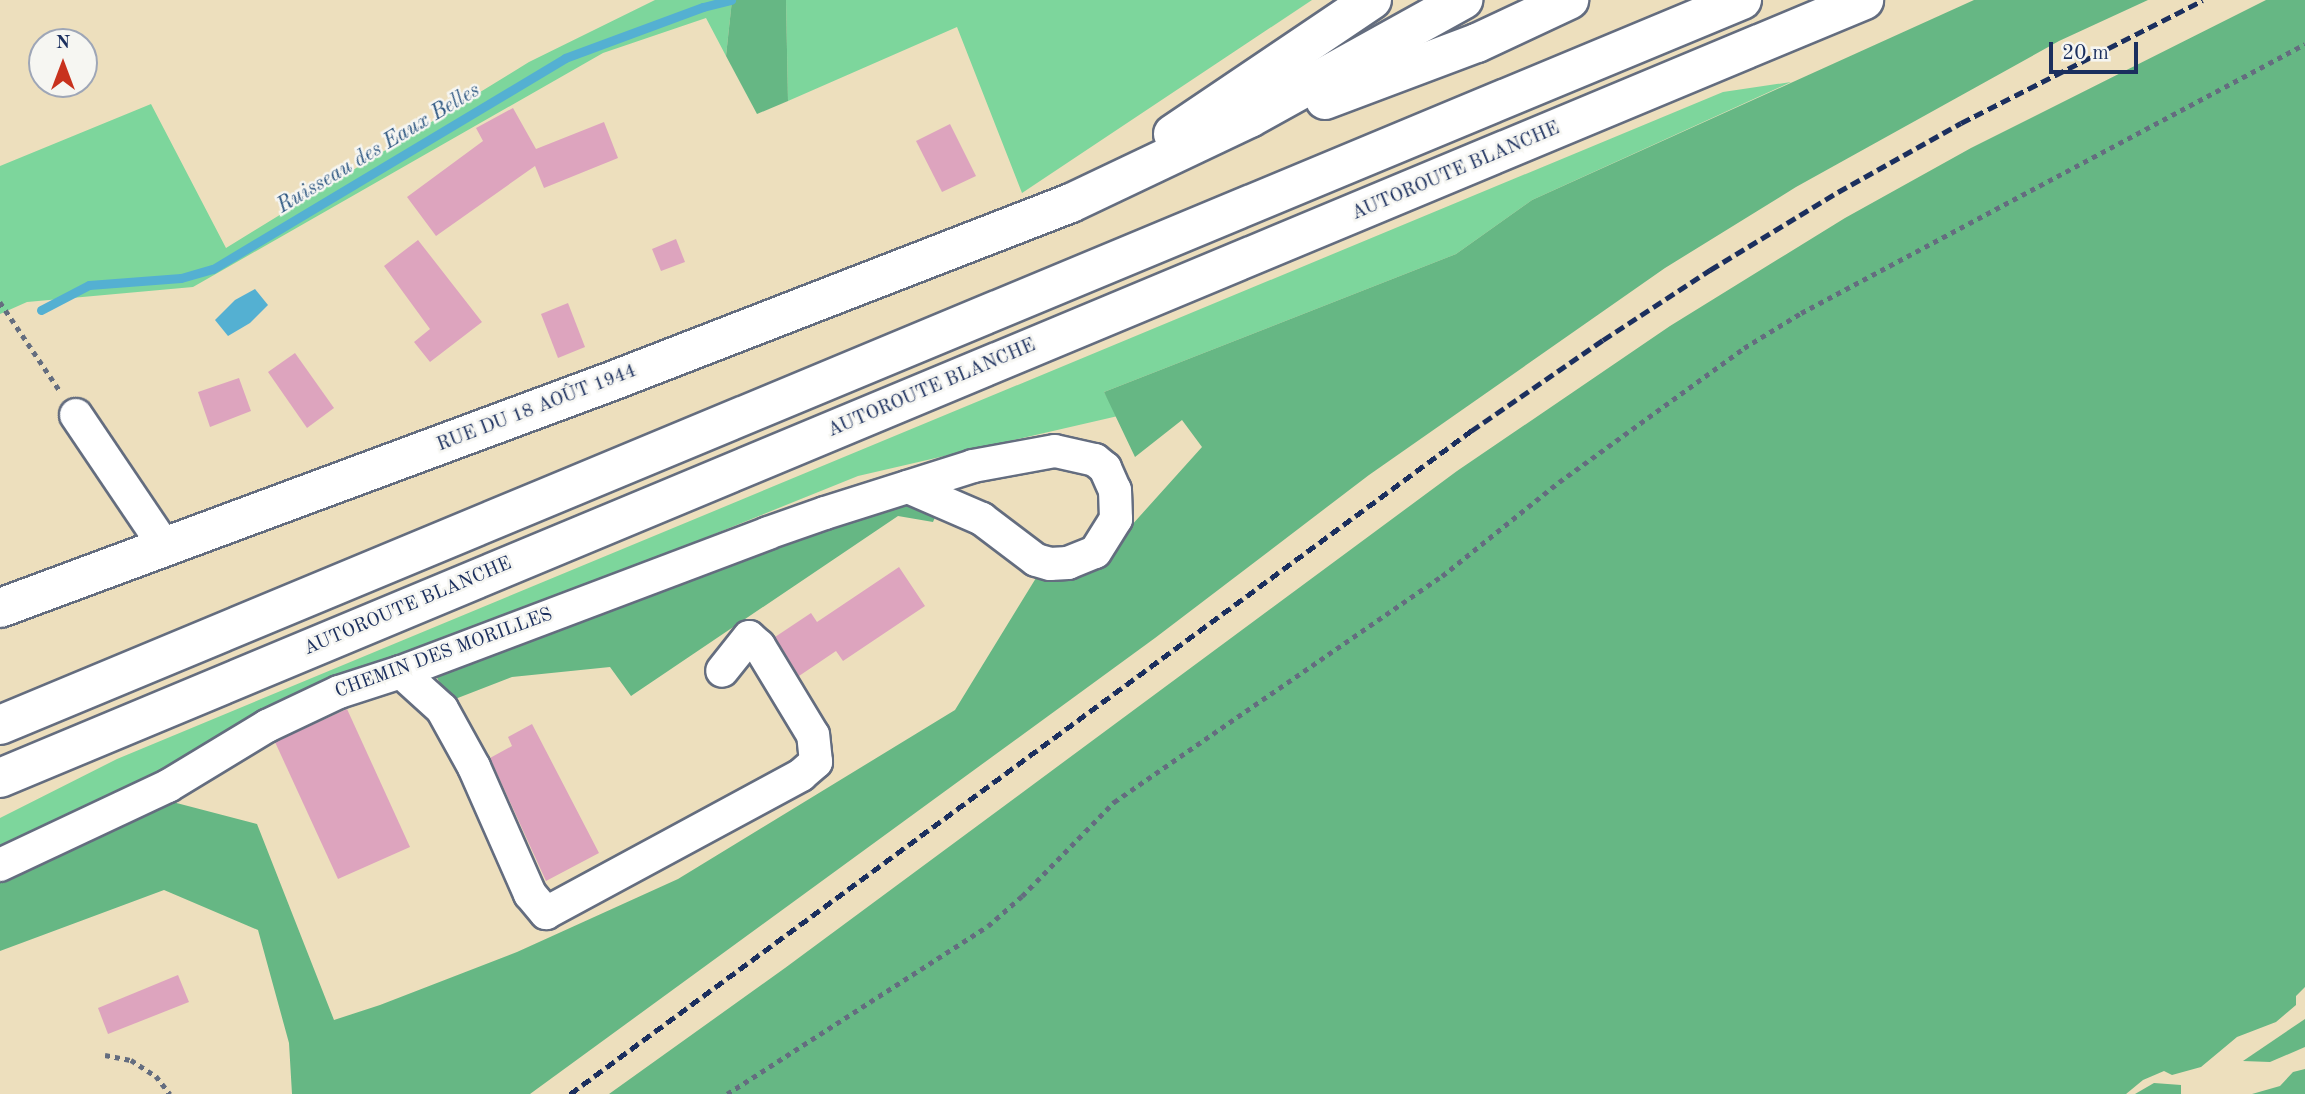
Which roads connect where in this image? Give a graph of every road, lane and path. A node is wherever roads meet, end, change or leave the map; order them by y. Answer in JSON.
{"nodes":[{"id":1,"x":1371,"y":0,"type":"edge"},
{"id":2,"x":1463,"y":0,"type":"edge"},
{"id":3,"x":1569,"y":0,"type":"edge"},
{"id":4,"x":1742,"y":0,"type":"edge"},
{"id":5,"x":1864,"y":0,"type":"edge"},
{"id":6,"x":2305,"y":44,"type":"edge"},
{"id":7,"x":1166,"y":159,"type":"junction"},
{"id":8,"x":1071,"y":203,"type":"junction"},
{"id":9,"x":0,"y":302,"type":"edge"},
{"id":10,"x":76,"y":415,"type":"joint"},
{"id":11,"x":908,"y":487,"type":"junction"},
{"id":12,"x":165,"y":547,"type":"junction"},
{"id":13,"x":0,"y":608,"type":"edge"},
{"id":14,"x":722,"y":671,"type":"dead end"},
{"id":15,"x":401,"y":672,"type":"junction"},
{"id":16,"x":0,"y":725,"type":"edge"},
{"id":17,"x":0,"y":778,"type":"edge"},
{"id":18,"x":0,"y":865,"type":"edge"},
{"id":19,"x":105,"y":1055,"type":"dead end"},
{"id":20,"x":170,"y":1094,"type":"edge"},
{"id":21,"x":727,"y":1094,"type":"edge"}],
"edges":[{"from":1,"to":8,"type":"main road"},
{"from":2,"to":7,"type":"main road"},
{"from":3,"to":7,"type":"main road"},
{"from":4,"to":16,"type":"main road"},
{"from":5,"to":17,"type":"main road","name":"AUTOROUTE BLANCHE"},
{"from":6,"to":21,"type":"path"},
{"from":7,"to":8,"type":"main road"},
{"from":8,"to":12,"type":"main road","name":"RUE DU 18 AOÛT 1944"},
{"from":9,"to":10,"type":"path"},
{"from":10,"to":12,"type":"street"},
{"from":11,"to":11,"type":"street","name":"CHEMIN DES MORILLES"},
{"from":11,"to":15,"type":"street","name":"CHEMIN DES MORILLES"},
{"from":12,"to":13,"type":"main road","name":"RUE DU 18 AOÛT 1944"},
{"from":14,"to":15,"type":"street"},
{"from":15,"to":18,"type":"street","name":"CHEMIN DES MORILLES"},
{"from":19,"to":20,"type":"path"}]}
